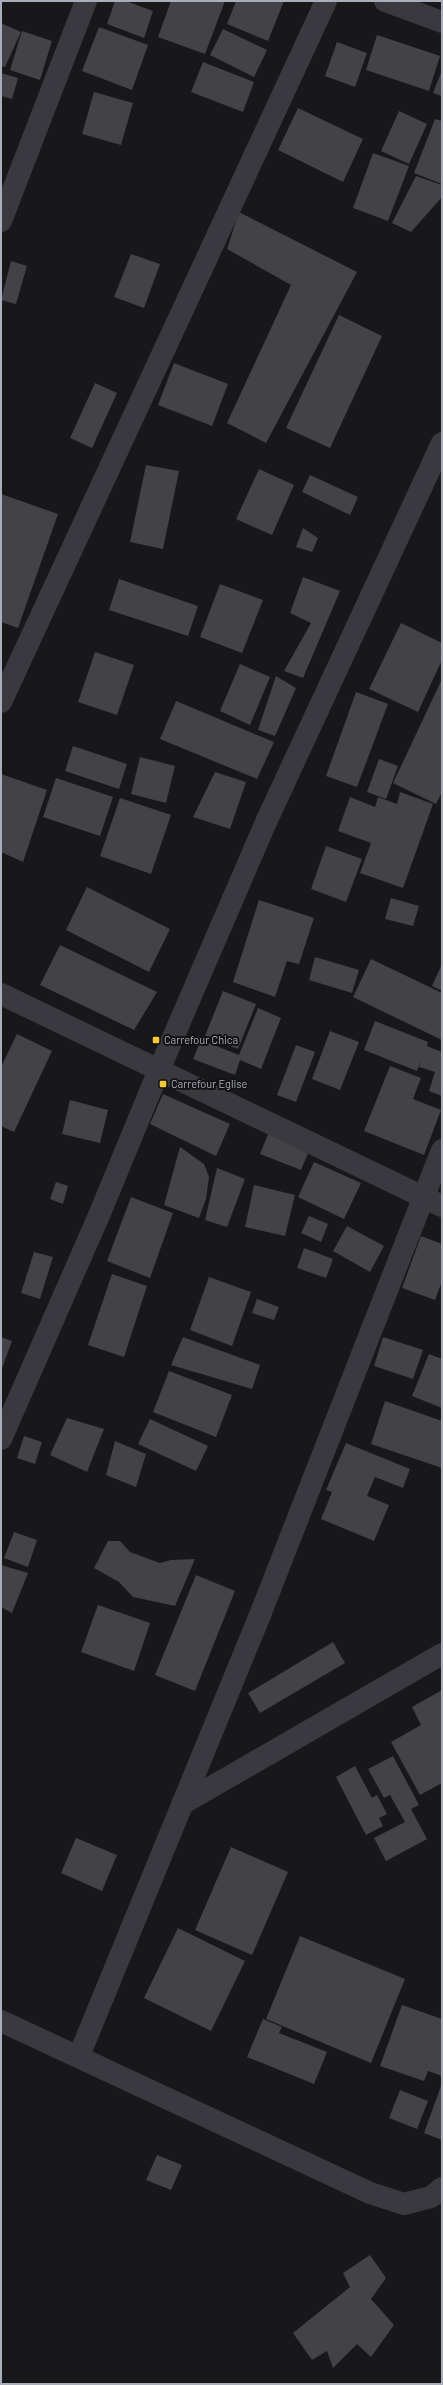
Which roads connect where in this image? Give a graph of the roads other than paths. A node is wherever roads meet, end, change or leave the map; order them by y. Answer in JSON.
{"nodes":[{"id":1,"x":86,"y":1,"type":"edge"},
{"id":2,"x":326,"y":1,"type":"edge"},
{"id":3,"x":385,"y":1,"type":"edge"},
{"id":4,"x":442,"y":22,"type":"edge"},
{"id":5,"x":1,"y":221,"type":"edge"},
{"id":6,"x":442,"y":443,"type":"edge"},
{"id":7,"x":1,"y":702,"type":"edge"},
{"id":8,"x":1,"y":994,"type":"edge"},
{"id":9,"x":159,"y":1070,"type":"junction"},
{"id":10,"x":442,"y":1150,"type":"edge"},
{"id":11,"x":423,"y":1197,"type":"junction"},
{"id":12,"x":442,"y":1206,"type":"edge"},
{"id":13,"x":1,"y":1439,"type":"edge"},
{"id":14,"x":442,"y":1654,"type":"edge"},
{"id":15,"x":182,"y":1804,"type":"junction"},
{"id":16,"x":1,"y":2022,"type":"edge"},
{"id":17,"x":79,"y":2056,"type":"junction"},
{"id":18,"x":442,"y":2188,"type":"edge"}],
"edges":[{"from":1,"to":5,"type":"street"},
{"from":2,"to":7,"type":"street"},
{"from":3,"to":4,"type":"street"},
{"from":6,"to":9,"type":"street"},
{"from":8,"to":9,"type":"street"},
{"from":9,"to":11,"type":"street"},
{"from":9,"to":13,"type":"street"},
{"from":10,"to":11,"type":"street"},
{"from":11,"to":12,"type":"street"},
{"from":11,"to":15,"type":"street"},
{"from":14,"to":15,"type":"street"},
{"from":15,"to":17,"type":"street"},
{"from":16,"to":17,"type":"street"},
{"from":17,"to":18,"type":"street"}]}
